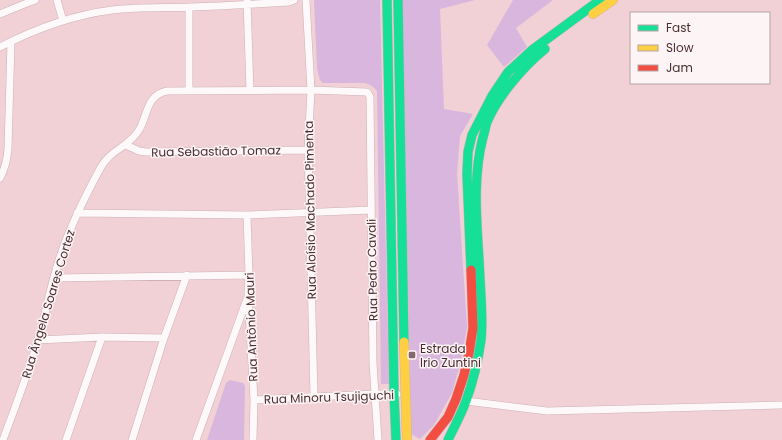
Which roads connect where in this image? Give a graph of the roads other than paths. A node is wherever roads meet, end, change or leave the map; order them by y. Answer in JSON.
{"nodes":[{"id":1,"x":35,"y":0,"type":"edge"},
{"id":2,"x":57,"y":0,"type":"edge"},
{"id":3,"x":294,"y":0,"type":"edge"},
{"id":4,"x":306,"y":0,"type":"edge"},
{"id":5,"x":387,"y":0,"type":"edge"},
{"id":6,"x":398,"y":0,"type":"edge"},
{"id":7,"x":600,"y":0,"type":"edge"},
{"id":8,"x":613,"y":0,"type":"edge"},
{"id":9,"x":247,"y":3,"type":"edge"},
{"id":10,"x":189,"y":7,"type":"junction"},
{"id":11,"x":0,"y":14,"type":"edge"},
{"id":12,"x":63,"y":21,"type":"junction"},
{"id":13,"x":11,"y":42,"type":"junction"},
{"id":14,"x":0,"y":47,"type":"edge"},
{"id":15,"x":311,"y":90,"type":"junction"},
{"id":16,"x":189,"y":91,"type":"junction"},
{"id":17,"x":250,"y":91,"type":"junction"},
{"id":18,"x":126,"y":145,"type":"junction"},
{"id":19,"x":308,"y":150,"type":"junction"},
{"id":20,"x":0,"y":178,"type":"edge"},
{"id":21,"x":371,"y":210,"type":"junction"},
{"id":22,"x":309,"y":212,"type":"junction"},
{"id":23,"x":77,"y":213,"type":"junction"},
{"id":24,"x":247,"y":215,"type":"junction"},
{"id":25,"x":187,"y":275,"type":"junction"},
{"id":26,"x":249,"y":275,"type":"junction"},
{"id":27,"x":54,"y":278,"type":"junction"},
{"id":28,"x":248,"y":294,"type":"junction"},
{"id":29,"x":102,"y":337,"type":"junction"},
{"id":30,"x":164,"y":338,"type":"junction"},
{"id":31,"x":38,"y":340,"type":"junction"},
{"id":32,"x":375,"y":394,"type":"junction"},
{"id":33,"x":394,"y":394,"type":"junction"},
{"id":34,"x":405,"y":394,"type":"junction"},
{"id":35,"x":314,"y":397,"type":"junction"},
{"id":36,"x":254,"y":400,"type":"junction"},
{"id":37,"x":466,"y":401,"type":"junction"},
{"id":38,"x":782,"y":405,"type":"edge"},
{"id":39,"x":4,"y":440,"type":"edge"},
{"id":40,"x":66,"y":440,"type":"edge"},
{"id":41,"x":132,"y":440,"type":"edge"},
{"id":42,"x":196,"y":440,"type":"edge"},
{"id":43,"x":253,"y":440,"type":"edge"},
{"id":44,"x":378,"y":440,"type":"edge"},
{"id":45,"x":396,"y":440,"type":"edge"},
{"id":46,"x":407,"y":440,"type":"edge"},
{"id":47,"x":430,"y":440,"type":"edge"},
{"id":48,"x":448,"y":440,"type":"edge"}],
"edges":[{"from":1,"to":11,"type":"street"},
{"from":2,"to":12,"type":"street"},
{"from":3,"to":9,"type":"street"},
{"from":4,"to":15,"type":"street","name":"Rua Aloísio Machado Pimenta"},
{"from":5,"to":33,"type":"main road"},
{"from":6,"to":34,"type":"main road"},
{"from":7,"to":47,"type":"main road"},
{"from":8,"to":37,"type":"main road"},
{"from":9,"to":10,"type":"street"},
{"from":9,"to":17,"type":"street"},
{"from":10,"to":12,"type":"street"},
{"from":10,"to":16,"type":"street"},
{"from":12,"to":13,"type":"street"},
{"from":13,"to":14,"type":"street"},
{"from":13,"to":20,"type":"street"},
{"from":15,"to":17,"type":"street"},
{"from":15,"to":19,"type":"street","name":"Rua Aloísio Machado Pimenta"},
{"from":15,"to":21,"type":"street","name":"Rua Pedro Cavali"},
{"from":16,"to":17,"type":"street"},
{"from":16,"to":18,"type":"street","name":"Rua Ângela Soares Cortez"},
{"from":18,"to":19,"type":"street","name":"Rua Sebastião Tomaz"},
{"from":18,"to":23,"type":"street","name":"Rua Ângela Soares Cortez"},
{"from":19,"to":22,"type":"street","name":"Rua Aloísio Machado Pimenta"},
{"from":21,"to":22,"type":"street"},
{"from":21,"to":32,"type":"street","name":"Rua Pedro Cavali"},
{"from":22,"to":24,"type":"street"},
{"from":22,"to":35,"type":"street","name":"Rua Aloísio Machado Pimenta"},
{"from":23,"to":24,"type":"street"},
{"from":23,"to":27,"type":"street","name":"Rua Ângela Soares Cortez"},
{"from":24,"to":26,"type":"street","name":"Rua Antônio Mauri"},
{"from":25,"to":26,"type":"street"},
{"from":25,"to":27,"type":"street"},
{"from":25,"to":30,"type":"street"},
{"from":26,"to":28,"type":"street","name":"Rua Antônio Mauri"},
{"from":27,"to":31,"type":"street","name":"Rua Ângela Soares Cortez"},
{"from":28,"to":36,"type":"street","name":"Rua Antônio Mauri"},
{"from":28,"to":42,"type":"street"},
{"from":29,"to":30,"type":"street"},
{"from":29,"to":31,"type":"street"},
{"from":29,"to":40,"type":"street"},
{"from":30,"to":41,"type":"street"},
{"from":31,"to":39,"type":"street","name":"Rua Ângela Soares Cortez"},
{"from":32,"to":33,"type":"street","name":"Rua Minoru Tsujiguchi"},
{"from":32,"to":35,"type":"street","name":"Rua Minoru Tsujiguchi"},
{"from":32,"to":44,"type":"street","name":"Rua Pedro Cavali"},
{"from":33,"to":34,"type":"street","name":"Rua Minoru Tsujiguchi"},
{"from":33,"to":45,"type":"main road"},
{"from":34,"to":46,"type":"main road"},
{"from":35,"to":36,"type":"street","name":"Rua Minoru Tsujiguchi"},
{"from":36,"to":43,"type":"street","name":"Rua Antônio Mauri"},
{"from":37,"to":38,"type":"street"},
{"from":37,"to":48,"type":"main road"}]}
